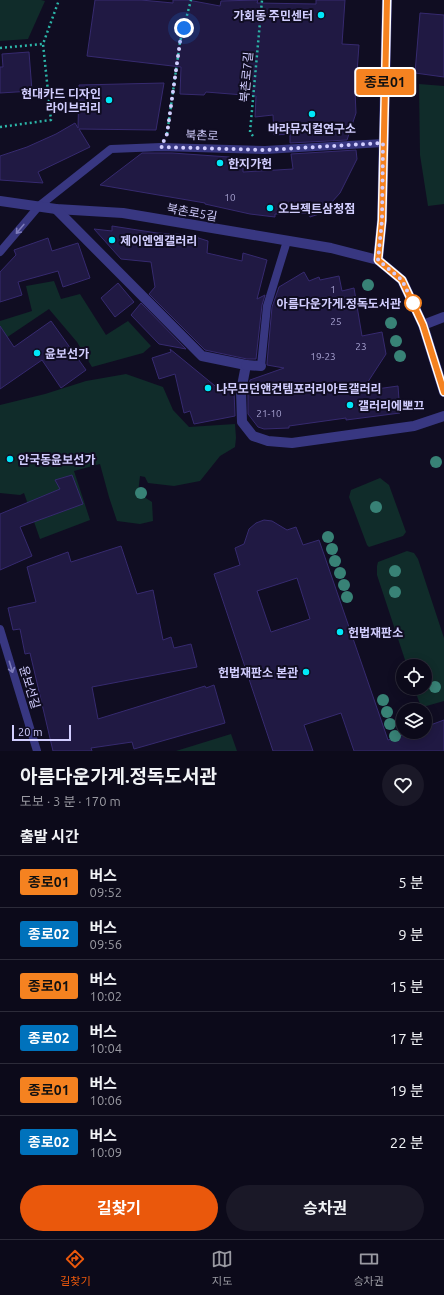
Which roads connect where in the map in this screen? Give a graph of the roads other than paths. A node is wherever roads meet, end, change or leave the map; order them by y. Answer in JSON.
{"nodes":[{"id":1,"x":388,"y":0,"type":"edge"},
{"id":2,"x":383,"y":143,"type":"junction"},
{"id":3,"x":0,"y":201,"type":"edge"},
{"id":4,"x":39,"y":206,"type":"junction"},
{"id":5,"x":56,"y":209,"type":"junction"},
{"id":6,"x":287,"y":241,"type":"junction"},
{"id":7,"x":0,"y":252,"type":"edge"},
{"id":8,"x":378,"y":260,"type":"junction"},
{"id":9,"x":444,"y":317,"type":"edge"},
{"id":10,"x":423,"y":325,"type":"junction"},
{"id":11,"x":246,"y":365,"type":"junction"},
{"id":12,"x":261,"y":366,"type":"joint"},
{"id":13,"x":444,"y":392,"type":"edge"},
{"id":14,"x":444,"y":416,"type":"edge"},
{"id":15,"x":0,"y":629,"type":"edge"},
{"id":16,"x":37,"y":751,"type":"edge"}],
"edges":[{"from":1,"to":2,"type":"street"},
{"from":2,"to":4,"type":"lane","name":"북촌로"},
{"from":2,"to":8,"type":"street"},
{"from":3,"to":4,"type":"street","name":"북촌로5길"},
{"from":4,"to":5,"type":"street","name":"북촌로5길"},
{"from":4,"to":7,"type":"lane","one_way":true},
{"from":5,"to":6,"type":"street","name":"북촌로5길"},
{"from":5,"to":11,"type":"street"},
{"from":6,"to":8,"type":"street","name":"북촌로5길"},
{"from":6,"to":12,"type":"lane"},
{"from":8,"to":10,"type":"street"},
{"from":9,"to":10,"type":"street"},
{"from":10,"to":13,"type":"street"},
{"from":11,"to":12,"type":"street"},
{"from":11,"to":14,"type":"street"},
{"from":15,"to":16,"type":"lane","name":"윤보선길","one_way":true}]}
